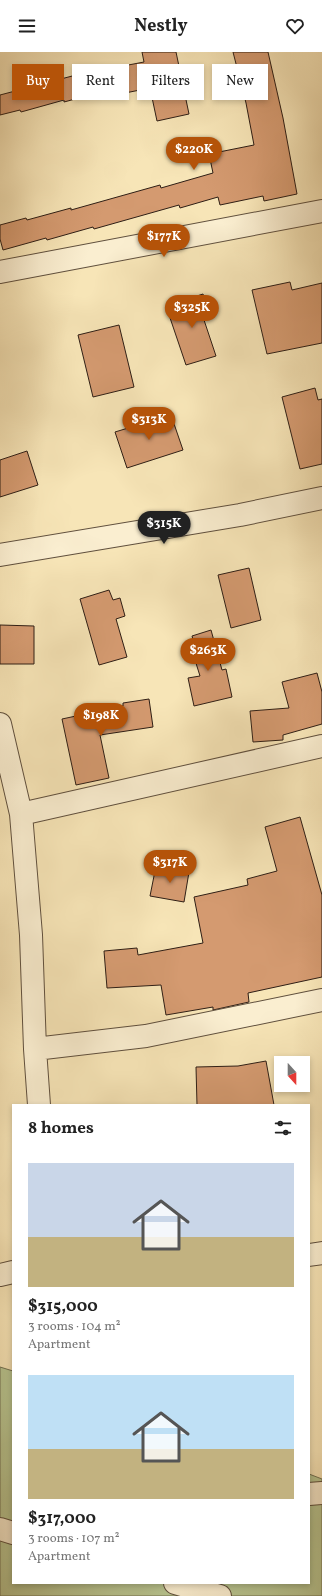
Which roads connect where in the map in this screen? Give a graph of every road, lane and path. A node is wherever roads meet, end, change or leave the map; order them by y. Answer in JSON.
{"nodes":[{"id":1,"x":322,"y":211,"type":"edge"},
{"id":2,"x":0,"y":272,"type":"edge"},
{"id":3,"x":322,"y":498,"type":"edge"},
{"id":4,"x":0,"y":555,"type":"edge"},
{"id":5,"x":0,"y":724,"type":"edge"},
{"id":6,"x":322,"y":746,"type":"edge"},
{"id":7,"x":21,"y":814,"type":"junction"},
{"id":8,"x":322,"y":1000,"type":"edge"},
{"id":9,"x":36,"y":1049,"type":"junction"},
{"id":10,"x":39,"y":1104,"type":"edge"},
{"id":11,"x":322,"y":1253,"type":"edge"},
{"id":12,"x":310,"y":1255,"type":"edge"},
{"id":13,"x":12,"y":1272,"type":"edge"},
{"id":14,"x":0,"y":1275,"type":"edge"},
{"id":15,"x":322,"y":1492,"type":"edge"},
{"id":16,"x":310,"y":1494,"type":"edge"},
{"id":17,"x":0,"y":1529,"type":"edge"},
{"id":18,"x":12,"y":1533,"type":"edge"},
{"id":19,"x":188,"y":1585,"type":"edge"},
{"id":20,"x":220,"y":1596,"type":"edge"}],
"edges":[{"from":1,"to":2,"type":"street"},
{"from":3,"to":4,"type":"street"},
{"from":5,"to":7,"type":"street"},
{"from":6,"to":7,"type":"street"},
{"from":7,"to":9,"type":"street"},
{"from":8,"to":9,"type":"street"},
{"from":9,"to":10,"type":"street"},
{"from":11,"to":12,"type":"street"},
{"from":13,"to":14,"type":"street"},
{"from":15,"to":16,"type":"street"},
{"from":17,"to":18,"type":"street"},
{"from":19,"to":20,"type":"street"}]}
